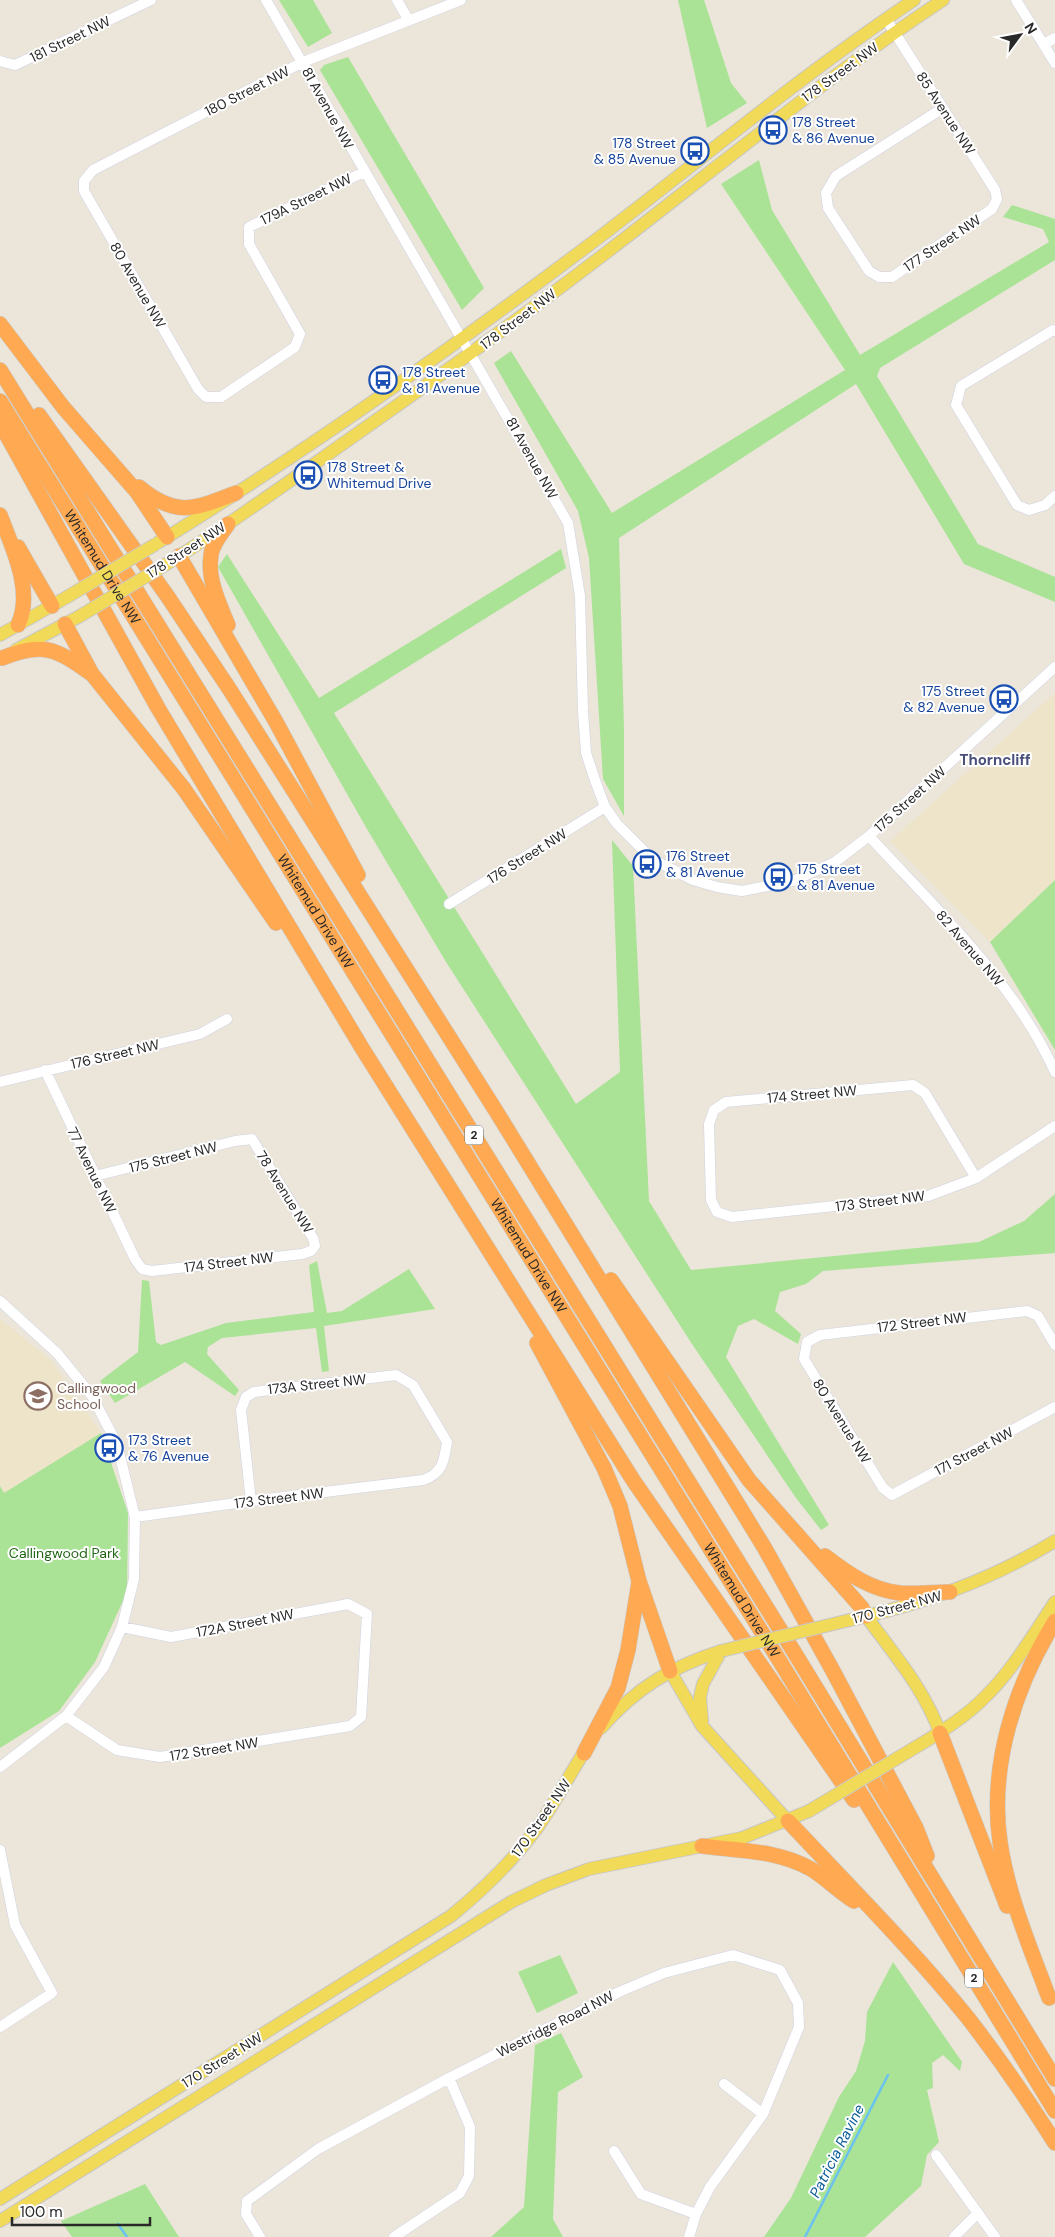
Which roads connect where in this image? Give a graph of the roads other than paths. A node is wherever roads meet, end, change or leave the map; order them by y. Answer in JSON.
{"nodes":[{"id":1,"x":151,"y":0,"type":"edge"},
{"id":2,"x":266,"y":0,"type":"edge"},
{"id":3,"x":397,"y":0,"type":"edge"},
{"id":4,"x":461,"y":0,"type":"edge"},
{"id":5,"x":914,"y":0,"type":"edge"},
{"id":6,"x":943,"y":0,"type":"edge"},
{"id":7,"x":1016,"y":0,"type":"edge"},
{"id":8,"x":886,"y":19,"type":"junction"},
{"id":9,"x":409,"y":21,"type":"junction"},
{"id":10,"x":895,"y":32,"type":"junction"},
{"id":11,"x":1055,"y":38,"type":"edge"},
{"id":12,"x":1044,"y":44,"type":"junction"},
{"id":13,"x":0,"y":61,"type":"edge"},
{"id":14,"x":303,"y":62,"type":"junction"},
{"id":15,"x":1055,"y":63,"type":"edge"},
{"id":16,"x":943,"y":108,"type":"junction"},
{"id":17,"x":93,"y":170,"type":"joint"},
{"id":18,"x":364,"y":172,"type":"junction"},
{"id":19,"x":992,"y":209,"type":"joint"},
{"id":20,"x":0,"y":324,"type":"edge"},
{"id":21,"x":1054,"y":331,"type":"edge"},
{"id":22,"x":463,"y":340,"type":"junction"},
{"id":23,"x":295,"y":346,"type":"joint"},
{"id":24,"x":471,"y":354,"type":"junction"},
{"id":25,"x":2,"y":373,"type":"edge"},
{"id":26,"x":0,"y":401,"type":"edge"},
{"id":27,"x":0,"y":423,"type":"edge"},
{"id":28,"x":116,"y":468,"type":"junction"},
{"id":29,"x":236,"y":493,"type":"junction"},
{"id":30,"x":1055,"y":496,"type":"edge"},
{"id":31,"x":0,"y":510,"type":"edge"},
{"id":32,"x":0,"y":515,"type":"edge"},
{"id":33,"x":228,"y":524,"type":"junction"},
{"id":34,"x":162,"y":540,"type":"junction"},
{"id":35,"x":179,"y":556,"type":"junction"},
{"id":36,"x":52,"y":606,"type":"junction"},
{"id":37,"x":65,"y":624,"type":"junction"},
{"id":38,"x":18,"y":625,"type":"junction"},
{"id":39,"x":0,"y":635,"type":"edge"},
{"id":40,"x":1,"y":659,"type":"edge"},
{"id":41,"x":1055,"y":667,"type":"edge"},
{"id":42,"x":92,"y":674,"type":"junction"},
{"id":43,"x":250,"y":677,"type":"junction"},
{"id":44,"x":605,"y":807,"type":"junction"},
{"id":45,"x":869,"y":836,"type":"junction"},
{"id":46,"x":742,"y":891,"type":"joint"},
{"id":47,"x":448,"y":904,"type":"dead end"},
{"id":48,"x":227,"y":1019,"type":"dead end"},
{"id":49,"x":446,"y":1034,"type":"junction"},
{"id":50,"x":362,"y":1048,"type":"junction"},
{"id":51,"x":45,"y":1070,"type":"junction"},
{"id":52,"x":1055,"y":1072,"type":"edge"},
{"id":53,"x":0,"y":1082,"type":"edge"},
{"id":54,"x":1055,"y":1126,"type":"edge"},
{"id":55,"x":252,"y":1139,"type":"joint"},
{"id":56,"x":95,"y":1176,"type":"junction"},
{"id":57,"x":976,"y":1178,"type":"junction"},
{"id":58,"x":717,"y":1212,"type":"joint"},
{"id":59,"x":574,"y":1237,"type":"junction"},
{"id":60,"x":314,"y":1246,"type":"joint"},
{"id":61,"x":490,"y":1253,"type":"junction"},
{"id":62,"x":142,"y":1269,"type":"joint"},
{"id":63,"x":0,"y":1301,"type":"edge"},
{"id":64,"x":807,"y":1342,"type":"joint"},
{"id":65,"x":1055,"y":1345,"type":"edge"},
{"id":66,"x":1055,"y":1407,"type":"edge"},
{"id":67,"x":423,"y":1480,"type":"joint"},
{"id":68,"x":892,"y":1495,"type":"joint"},
{"id":69,"x":251,"y":1501,"type":"junction"},
{"id":70,"x":135,"y":1517,"type":"junction"},
{"id":71,"x":793,"y":1529,"type":"junction"},
{"id":72,"x":1055,"y":1540,"type":"edge"},
{"id":73,"x":639,"y":1581,"type":"junction"},
{"id":74,"x":950,"y":1592,"type":"junction"},
{"id":75,"x":1055,"y":1602,"type":"edge"},
{"id":76,"x":866,"y":1616,"type":"junction"},
{"id":77,"x":1055,"y":1621,"type":"edge"},
{"id":78,"x":122,"y":1627,"type":"junction"},
{"id":79,"x":721,"y":1651,"type":"junction"},
{"id":80,"x":670,"y":1671,"type":"junction"},
{"id":81,"x":66,"y":1716,"type":"junction"},
{"id":82,"x":361,"y":1717,"type":"joint"},
{"id":83,"x":702,"y":1726,"type":"junction"},
{"id":84,"x":940,"y":1733,"type":"junction"},
{"id":85,"x":584,"y":1753,"type":"junction"},
{"id":86,"x":0,"y":1767,"type":"edge"},
{"id":87,"x":788,"y":1820,"type":"junction"},
{"id":88,"x":702,"y":1846,"type":"junction"},
{"id":89,"x":0,"y":1850,"type":"edge"},
{"id":90,"x":910,"y":1873,"type":"junction"},
{"id":91,"x":941,"y":1893,"type":"junction"},
{"id":92,"x":874,"y":1913,"type":"junction"},
{"id":93,"x":1052,"y":2003,"type":"edge"},
{"id":94,"x":0,"y":2027,"type":"edge"},
{"id":95,"x":449,"y":2078,"type":"junction"},
{"id":96,"x":1055,"y":2079,"type":"edge"},
{"id":97,"x":724,"y":2084,"type":"dead end"},
{"id":98,"x":1055,"y":2111,"type":"edge"},
{"id":99,"x":763,"y":2114,"type":"junction"},
{"id":100,"x":1055,"y":2143,"type":"edge"},
{"id":101,"x":614,"y":2151,"type":"dead end"},
{"id":102,"x":936,"y":2155,"type":"dead end"},
{"id":103,"x":0,"y":2199,"type":"edge"},
{"id":104,"x":978,"y":2213,"type":"junction"},
{"id":105,"x":696,"y":2214,"type":"junction"},
{"id":106,"x":0,"y":2220,"type":"edge"},
{"id":107,"x":260,"y":2237,"type":"edge"},
{"id":108,"x":394,"y":2237,"type":"edge"},
{"id":109,"x":689,"y":2237,"type":"edge"},
{"id":110,"x":954,"y":2237,"type":"edge"},
{"id":111,"x":995,"y":2237,"type":"edge"}],
"edges":[{"from":1,"to":13,"type":"street","name":"181 Street NW"},
{"from":2,"to":14,"type":"street","name":"81 Avenue NW"},
{"from":3,"to":9,"type":"street"},
{"from":4,"to":9,"type":"street","name":"180 Street NW"},
{"from":5,"to":8,"type":"main road","name":"178 Street NW"},
{"from":6,"to":10,"type":"main road","name":"178 Street NW"},
{"from":7,"to":12,"type":"street"},
{"from":8,"to":10,"type":"street","name":"85 Avenue NW"},
{"from":8,"to":22,"type":"main road","name":"178 Street NW"},
{"from":9,"to":14,"type":"street","name":"180 Street NW"},
{"from":10,"to":16,"type":"street","name":"85 Avenue NW"},
{"from":10,"to":24,"type":"main road","name":"178 Street NW"},
{"from":11,"to":12,"type":"street"},
{"from":12,"to":15,"type":"street"},
{"from":14,"to":17,"type":"street","name":"180 Street NW"},
{"from":14,"to":18,"type":"street","name":"81 Avenue NW"},
{"from":16,"to":19,"type":"street","name":"85 Avenue NW"},
{"from":16,"to":19,"type":"street","name":"177 Street NW"},
{"from":17,"to":23,"type":"street","name":"80 Avenue NW"},
{"from":18,"to":22,"type":"street","name":"81 Avenue NW"},
{"from":18,"to":23,"type":"street","name":"179A Street NW"},
{"from":20,"to":28,"type":"highway"},
{"from":21,"to":30,"type":"street"},
{"from":22,"to":24,"type":"street","name":"81 Avenue NW"},
{"from":22,"to":29,"type":"main road","name":"178 Street NW"},
{"from":24,"to":33,"type":"main road","name":"178 Street NW"},
{"from":24,"to":44,"type":"street","name":"81 Avenue NW"},
{"from":25,"to":49,"type":"highway"},
{"from":25,"to":91,"type":"highway","name":"Whitemud Drive NW","number":"2"},
{"from":26,"to":90,"type":"highway","name":"Whitemud Drive NW","number":"2"},
{"from":27,"to":50,"type":"highway"},
{"from":28,"to":29,"type":"highway"},
{"from":28,"to":34,"type":"highway"},
{"from":29,"to":34,"type":"main road","name":"178 Street NW"},
{"from":31,"to":36,"type":"highway"},
{"from":32,"to":38,"type":"highway"},
{"from":33,"to":35,"type":"main road","name":"178 Street NW"},
{"from":33,"to":43,"type":"highway"},
{"from":34,"to":35,"type":"main road"},
{"from":34,"to":36,"type":"main road","name":"178 Street NW","bridge":true},
{"from":35,"to":37,"type":"main road","name":"178 Street NW","bridge":true},
{"from":35,"to":43,"type":"highway"},
{"from":36,"to":37,"type":"main road"},
{"from":36,"to":38,"type":"main road","name":"178 Street NW"},
{"from":37,"to":40,"type":"main road","name":"178 Street NW"},
{"from":37,"to":42,"type":"highway"},
{"from":38,"to":39,"type":"main road","name":"178 Street NW"},
{"from":40,"to":42,"type":"highway"},
{"from":41,"to":45,"type":"street","name":"175 Street NW"},
{"from":42,"to":50,"type":"highway"},
{"from":43,"to":49,"type":"highway"},
{"from":44,"to":46,"type":"street","name":"81 Avenue NW"},
{"from":44,"to":47,"type":"street","name":"176 Street NW"},
{"from":45,"to":46,"type":"street","name":"175 Street NW"},
{"from":45,"to":52,"type":"street","name":"82 Avenue NW"},
{"from":48,"to":51,"type":"street","name":"176 Street NW"},
{"from":49,"to":59,"type":"highway"},
{"from":50,"to":61,"type":"highway"},
{"from":51,"to":53,"type":"street","name":"176 Street NW"},
{"from":51,"to":56,"type":"street","name":"77 Avenue NW"},
{"from":54,"to":57,"type":"street","name":"173 Street NW"},
{"from":55,"to":56,"type":"street","name":"175 Street NW"},
{"from":55,"to":60,"type":"street","name":"78 Avenue NW"},
{"from":56,"to":62,"type":"street","name":"77 Avenue NW"},
{"from":57,"to":58,"type":"street","name":"173 Street NW"},
{"from":57,"to":58,"type":"street","name":"174 Street NW"},
{"from":59,"to":71,"type":"highway"},
{"from":59,"to":91,"type":"highway"},
{"from":60,"to":62,"type":"street","name":"174 Street NW"},
{"from":61,"to":73,"type":"highway"},
{"from":61,"to":90,"type":"highway"},
{"from":63,"to":70,"type":"street"},
{"from":64,"to":65,"type":"street","name":"172 Street NW"},
{"from":64,"to":68,"type":"street","name":"80 Avenue NW"},
{"from":66,"to":68,"type":"street","name":"171 Street NW"},
{"from":67,"to":69,"type":"street","name":"173 Street NW"},
{"from":67,"to":69,"type":"street","name":"173A Street NW"},
{"from":69,"to":70,"type":"street","name":"173 Street NW"},
{"from":70,"to":78,"type":"street"},
{"from":71,"to":74,"type":"highway"},
{"from":71,"to":76,"type":"highway"},
{"from":72,"to":74,"type":"main road","name":"170 Street NW"},
{"from":73,"to":80,"type":"highway"},
{"from":73,"to":85,"type":"highway"},
{"from":74,"to":76,"type":"main road","name":"170 Street NW"},
{"from":75,"to":84,"type":"main road","name":"170 Street NW"},
{"from":76,"to":79,"type":"main road","name":"170 Street NW","bridge":true},
{"from":76,"to":84,"type":"main road"},
{"from":77,"to":93,"type":"highway"},
{"from":78,"to":81,"type":"street"},
{"from":78,"to":82,"type":"street","name":"172A Street NW"},
{"from":79,"to":80,"type":"main road","name":"170 Street NW"},
{"from":79,"to":83,"type":"main road"},
{"from":80,"to":83,"type":"main road"},
{"from":80,"to":85,"type":"main road","name":"170 Street NW"},
{"from":81,"to":82,"type":"street","name":"172 Street NW"},
{"from":81,"to":86,"type":"street"},
{"from":83,"to":87,"type":"main road"},
{"from":84,"to":87,"type":"main road","name":"170 Street NW","bridge":true},
{"from":84,"to":93,"type":"highway"},
{"from":85,"to":103,"type":"main road","name":"170 Street NW"},
{"from":87,"to":88,"type":"main road","name":"170 Street NW"},
{"from":87,"to":92,"type":"highway"},
{"from":88,"to":92,"type":"highway"},
{"from":88,"to":106,"type":"main road","name":"170 Street NW"},
{"from":89,"to":94,"type":"street"},
{"from":90,"to":98,"type":"highway","name":"Whitemud Drive NW","number":"2"},
{"from":91,"to":96,"type":"highway","name":"Whitemud Drive NW","number":"2"},
{"from":92,"to":100,"type":"highway"},
{"from":95,"to":99,"type":"street","name":"Westridge Road NW"},
{"from":95,"to":107,"type":"street","name":"Westridge Road NW"},
{"from":95,"to":108,"type":"street"},
{"from":97,"to":99,"type":"street"},
{"from":99,"to":105,"type":"street","name":"Westridge Road NW"},
{"from":101,"to":105,"type":"street"},
{"from":102,"to":104,"type":"street"},
{"from":104,"to":110,"type":"street"},
{"from":104,"to":111,"type":"street"},
{"from":105,"to":109,"type":"street","name":"Westridge Road NW"}]}
